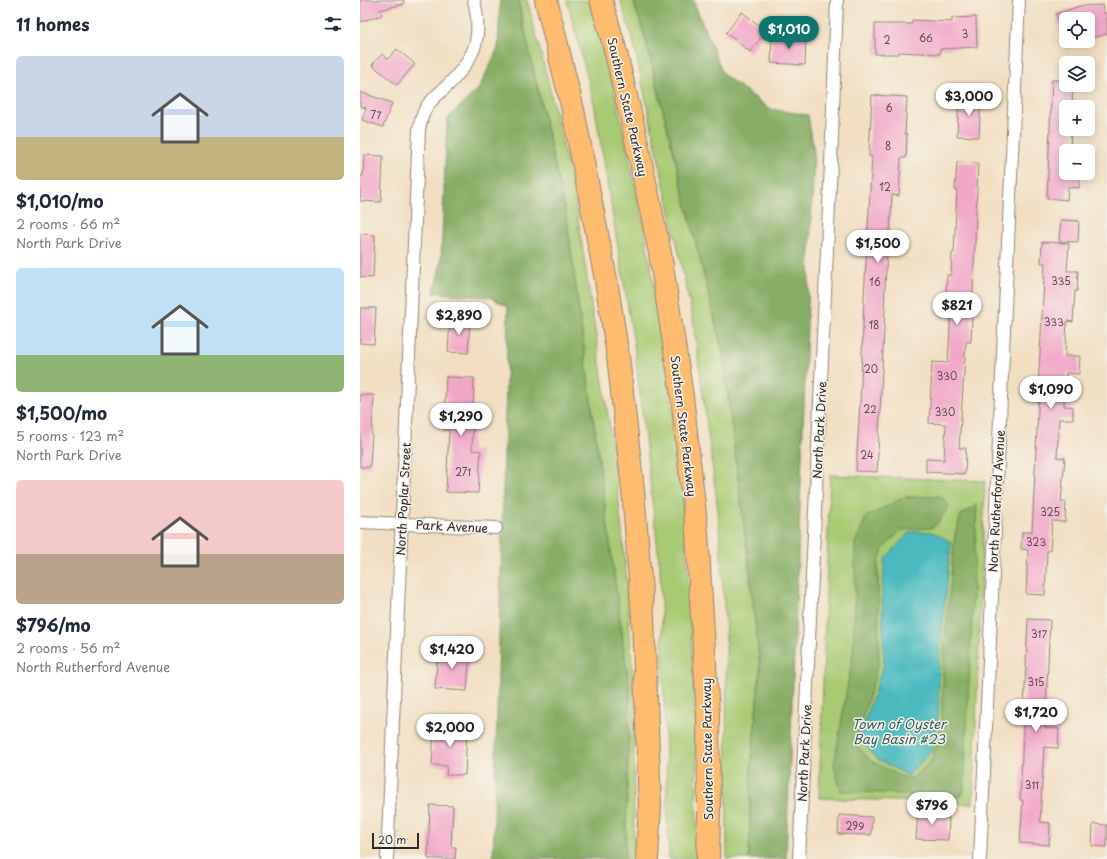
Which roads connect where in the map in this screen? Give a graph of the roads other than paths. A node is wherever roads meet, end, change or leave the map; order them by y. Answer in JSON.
{"nodes":[{"id":1,"x":474,"y":0,"type":"edge"},
{"id":2,"x":546,"y":0,"type":"edge"},
{"id":3,"x":601,"y":0,"type":"edge"},
{"id":4,"x":837,"y":0,"type":"edge"},
{"id":5,"x":1019,"y":0,"type":"edge"},
{"id":6,"x":360,"y":522,"type":"edge"},
{"id":7,"x":402,"y":524,"type":"junction"},
{"id":8,"x":496,"y":528,"type":"dead end"},
{"id":9,"x":387,"y":859,"type":"edge"},
{"id":10,"x":647,"y":859,"type":"edge"},
{"id":11,"x":708,"y":859,"type":"edge"},
{"id":12,"x":799,"y":859,"type":"edge"},
{"id":13,"x":980,"y":859,"type":"edge"}],
"edges":[{"from":1,"to":7,"type":"street","name":"North Poplar Street"},
{"from":2,"to":10,"type":"highway"},
{"from":3,"to":11,"type":"highway","name":"Southern State Parkway"},
{"from":4,"to":12,"type":"street","name":"North Park Drive"},
{"from":5,"to":13,"type":"street","name":"North Rutherford Avenue"},
{"from":6,"to":7,"type":"street","name":"Park Avenue"},
{"from":7,"to":8,"type":"street","name":"Park Avenue"},
{"from":7,"to":9,"type":"street","name":"North Poplar Street"}]}
